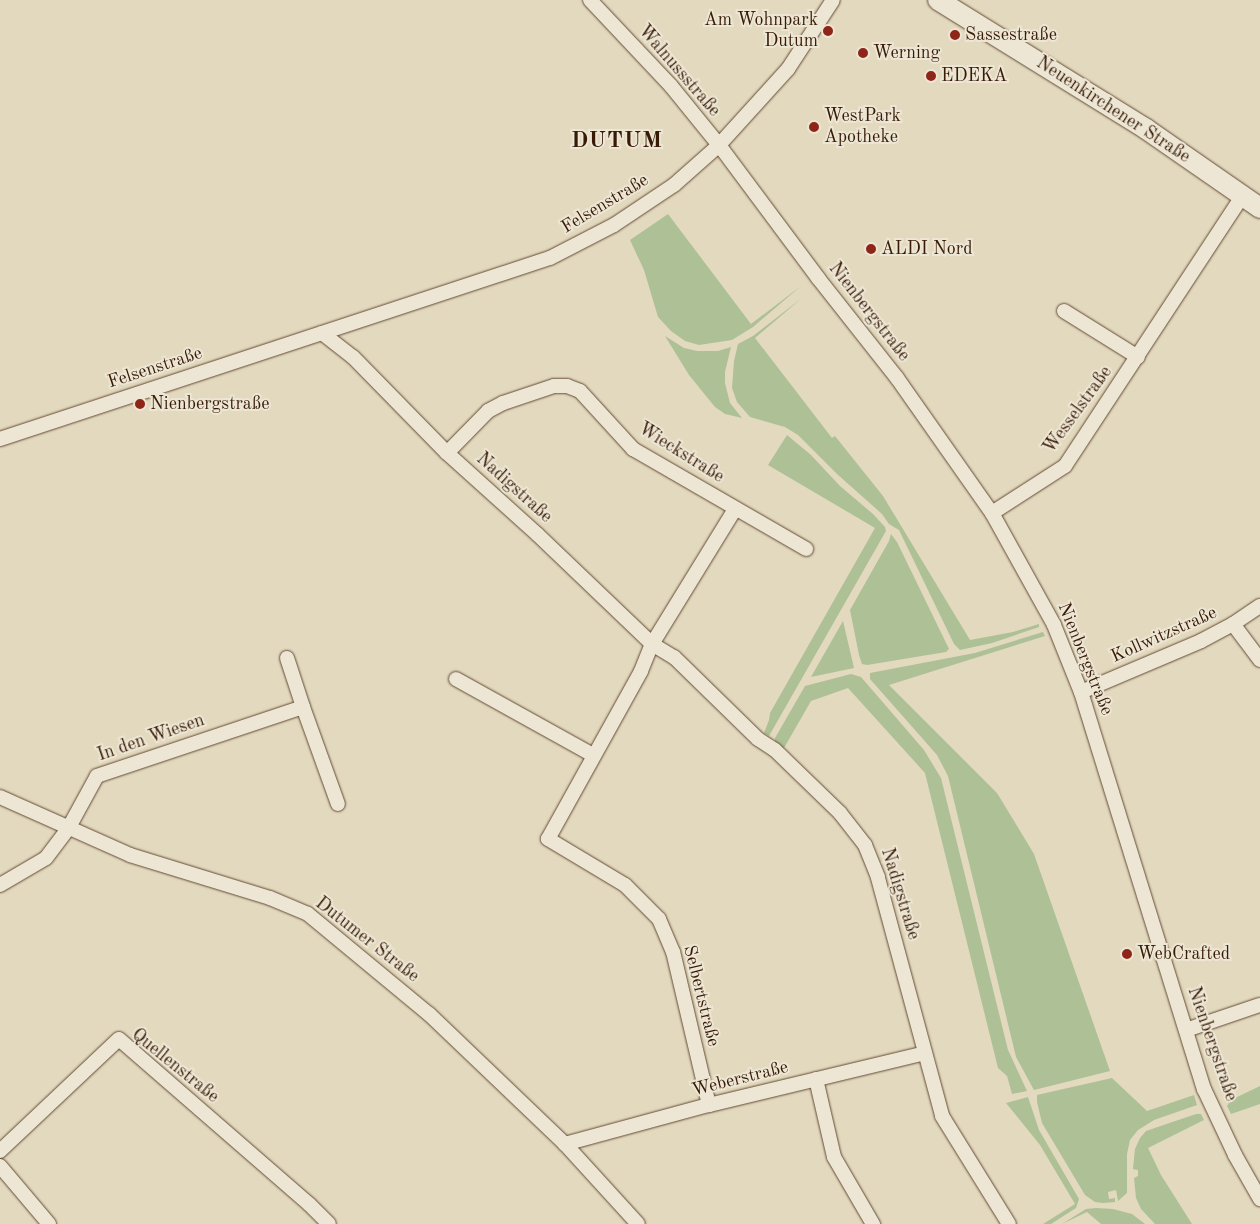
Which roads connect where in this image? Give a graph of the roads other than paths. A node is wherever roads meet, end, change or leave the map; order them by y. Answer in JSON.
{"nodes":[{"id":1,"x":590,"y":0,"type":"edge"},
{"id":2,"x":833,"y":0,"type":"edge"},
{"id":3,"x":938,"y":0,"type":"edge"},
{"id":4,"x":719,"y":145,"type":"junction"},
{"id":5,"x":1242,"y":197,"type":"junction"},
{"id":6,"x":1260,"y":208,"type":"edge"},
{"id":7,"x":1064,"y":311,"type":"dead end"},
{"id":8,"x":322,"y":333,"type":"junction"},
{"id":9,"x":1138,"y":357,"type":"junction"},
{"id":10,"x":0,"y":439,"type":"edge"},
{"id":11,"x":447,"y":453,"type":"junction"},
{"id":12,"x":735,"y":509,"type":"junction"},
{"id":13,"x":992,"y":513,"type":"junction"},
{"id":14,"x":806,"y":549,"type":"dead end"},
{"id":15,"x":1260,"y":606,"type":"edge"},
{"id":16,"x":1233,"y":624,"type":"junction"},
{"id":17,"x":652,"y":644,"type":"junction"},
{"id":18,"x":288,"y":658,"type":"dead end"},
{"id":19,"x":1260,"y":660,"type":"edge"},
{"id":20,"x":456,"y":678,"type":"dead end"},
{"id":21,"x":1081,"y":692,"type":"junction"},
{"id":22,"x":303,"y":707,"type":"junction"},
{"id":23,"x":593,"y":755,"type":"junction"},
{"id":24,"x":0,"y":797,"type":"edge"},
{"id":25,"x":338,"y":804,"type":"dead end"},
{"id":26,"x":68,"y":829,"type":"junction"},
{"id":27,"x":0,"y":885,"type":"edge"},
{"id":28,"x":1260,"y":1005,"type":"edge"},
{"id":29,"x":1186,"y":1030,"type":"junction"},
{"id":30,"x":925,"y":1053,"type":"junction"},
{"id":31,"x":816,"y":1079,"type":"junction"},
{"id":32,"x":709,"y":1105,"type":"junction"},
{"id":33,"x":565,"y":1144,"type":"junction"},
{"id":34,"x":0,"y":1151,"type":"edge"},
{"id":35,"x":0,"y":1166,"type":"edge"},
{"id":36,"x":1260,"y":1199,"type":"edge"},
{"id":37,"x":49,"y":1224,"type":"edge"},
{"id":38,"x":329,"y":1224,"type":"edge"},
{"id":39,"x":638,"y":1224,"type":"edge"},
{"id":40,"x":872,"y":1224,"type":"edge"},
{"id":41,"x":1009,"y":1224,"type":"edge"}],
"edges":[{"from":1,"to":4,"type":"street","name":"Walnussstraße"},
{"from":2,"to":4,"type":"street","name":"Felsenstraße"},
{"from":3,"to":5,"type":"street","name":"Neuenkirchener Straße"},
{"from":4,"to":8,"type":"street","name":"Felsenstraße"},
{"from":4,"to":13,"type":"street","name":"Nienbergstraße"},
{"from":5,"to":6,"type":"street","name":"Neuenkirchener Straße"},
{"from":5,"to":9,"type":"street","name":"Wesselstraße"},
{"from":7,"to":9,"type":"street","name":"Wesselstraße"},
{"from":8,"to":10,"type":"street","name":"Felsenstraße"},
{"from":8,"to":11,"type":"street","name":"Nadigstraße"},
{"from":9,"to":13,"type":"street","name":"Wesselstraße"},
{"from":11,"to":12,"type":"street","name":"Wieckstraße"},
{"from":11,"to":17,"type":"street","name":"Nadigstraße"},
{"from":12,"to":14,"type":"street","name":"Wieckstraße"},
{"from":12,"to":17,"type":"street"},
{"from":13,"to":21,"type":"street","name":"Nienbergstraße"},
{"from":15,"to":16,"type":"street","name":"Kollwitzstraße"},
{"from":16,"to":19,"type":"street"},
{"from":16,"to":21,"type":"street","name":"Kollwitzstraße"},
{"from":17,"to":23,"type":"street","name":"Selbertstraße"},
{"from":17,"to":30,"type":"street","name":"Nadigstraße"},
{"from":18,"to":22,"type":"street"},
{"from":20,"to":23,"type":"street"},
{"from":21,"to":29,"type":"street","name":"Nienbergstraße"},
{"from":22,"to":25,"type":"street"},
{"from":22,"to":26,"type":"street","name":"In den Wiesen"},
{"from":23,"to":32,"type":"street","name":"Selbertstraße"},
{"from":24,"to":26,"type":"street","name":"Dutumer Straße"},
{"from":26,"to":27,"type":"street","name":"In den Wiesen"},
{"from":26,"to":33,"type":"street","name":"Dutumer Straße"},
{"from":28,"to":29,"type":"street"},
{"from":29,"to":36,"type":"street","name":"Nienbergstraße"},
{"from":30,"to":31,"type":"street","name":"Weberstraße"},
{"from":30,"to":41,"type":"street","name":"Nadigstraße"},
{"from":31,"to":32,"type":"street","name":"Weberstraße"},
{"from":31,"to":40,"type":"street"},
{"from":32,"to":33,"type":"street","name":"Weberstraße"},
{"from":33,"to":39,"type":"street","name":"Dutumer Straße"},
{"from":34,"to":38,"type":"street","name":"Quellenstraße"},
{"from":35,"to":37,"type":"street"}]}
